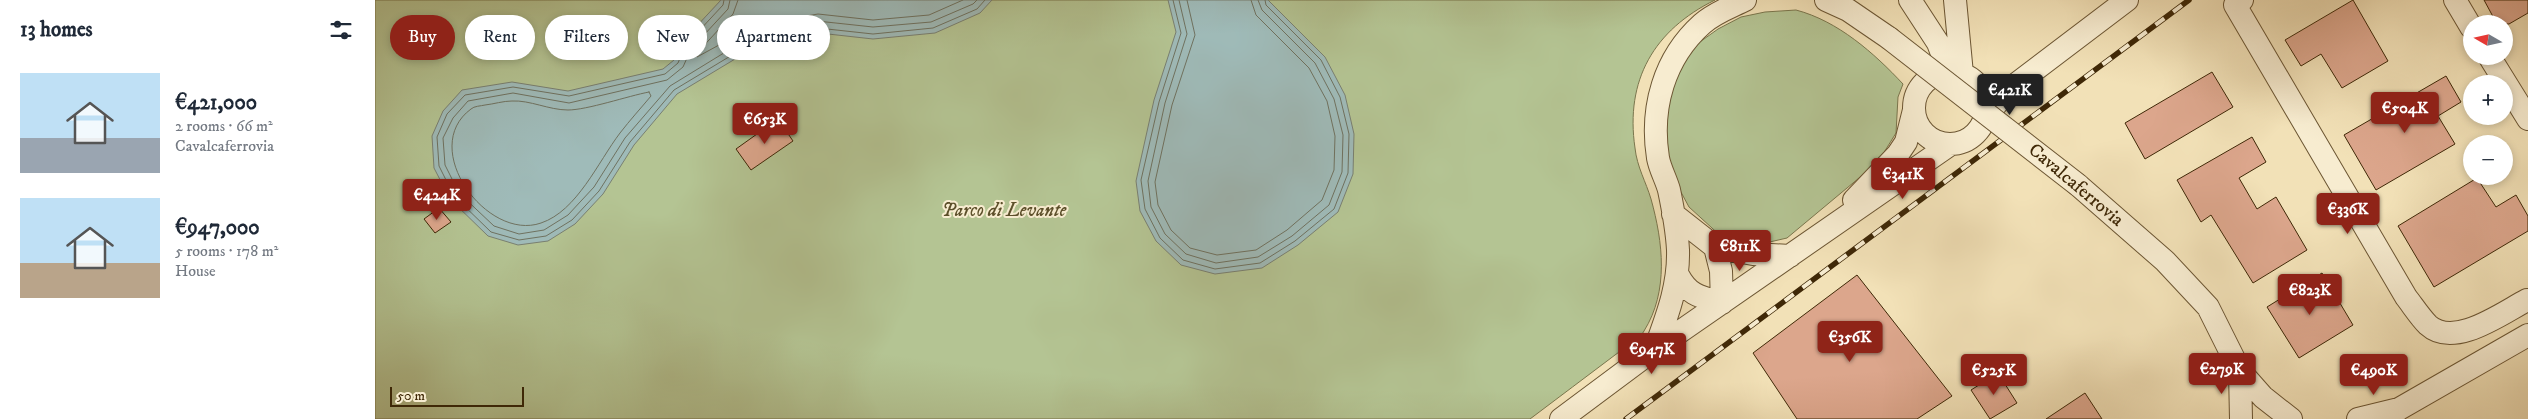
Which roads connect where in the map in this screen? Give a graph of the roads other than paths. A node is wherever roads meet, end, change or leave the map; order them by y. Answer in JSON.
{"nodes":[{"id":1,"x":1745,"y":0,"type":"edge"},
{"id":2,"x":1826,"y":0,"type":"edge"},
{"id":3,"x":1911,"y":0,"type":"edge"},
{"id":4,"x":1955,"y":0,"type":"edge"},
{"id":5,"x":2127,"y":0,"type":"edge"},
{"id":6,"x":2455,"y":0,"type":"edge"},
{"id":7,"x":2238,"y":2,"type":"edge"},
{"id":8,"x":2464,"y":15,"type":"edge"},
{"id":9,"x":2495,"y":65,"type":"edge"},
{"id":10,"x":1956,"y":73,"type":"junction"},
{"id":11,"x":1980,"y":87,"type":"junction"},
{"id":12,"x":2007,"y":91,"type":"junction"},
{"id":13,"x":1914,"y":110,"type":"junction"},
{"id":14,"x":1984,"y":119,"type":"junction"},
{"id":15,"x":2528,"y":119,"type":"edge"},
{"id":16,"x":1951,"y":144,"type":"junction"},
{"id":17,"x":1673,"y":214,"type":"junction"},
{"id":18,"x":1834,"y":224,"type":"junction"},
{"id":19,"x":1715,"y":248,"type":"junction"},
{"id":20,"x":1790,"y":256,"type":"junction"},
{"id":21,"x":1678,"y":276,"type":"junction"},
{"id":22,"x":2528,"y":300,"type":"edge"},
{"id":23,"x":1722,"y":303,"type":"junction"},
{"id":24,"x":2528,"y":335,"type":"edge"},
{"id":25,"x":1655,"y":349,"type":"junction"},
{"id":26,"x":2240,"y":371,"type":"junction"},
{"id":27,"x":2393,"y":414,"type":"edge"},
{"id":28,"x":1561,"y":419,"type":"edge"},
{"id":29,"x":2241,"y":419,"type":"edge"},
{"id":30,"x":2291,"y":419,"type":"edge"},
{"id":31,"x":2358,"y":419,"type":"edge"}],
"edges":[{"from":1,"to":17,"type":"street"},
{"from":2,"to":26,"type":"street","name":"Cavalcaferrovia","bridge":true},
{"from":3,"to":10,"type":"street"},
{"from":4,"to":10,"type":"street"},
{"from":5,"to":12,"type":"street"},
{"from":6,"to":8,"type":"street"},
{"from":7,"to":22,"type":"street"},
{"from":9,"to":15,"type":"street"},
{"from":10,"to":11,"type":"street"},
{"from":10,"to":13,"type":"street"},
{"from":11,"to":12,"type":"street"},
{"from":11,"to":14,"type":"street"},
{"from":12,"to":14,"type":"street"},
{"from":13,"to":16,"type":"street"},
{"from":13,"to":18,"type":"street"},
{"from":14,"to":16,"type":"street"},
{"from":16,"to":18,"type":"street"},
{"from":17,"to":19,"type":"street"},
{"from":17,"to":21,"type":"street"},
{"from":18,"to":20,"type":"street"},
{"from":19,"to":20,"type":"street"},
{"from":19,"to":23,"type":"street"},
{"from":20,"to":23,"type":"street"},
{"from":21,"to":23,"type":"street"},
{"from":21,"to":25,"type":"street"},
{"from":23,"to":25,"type":"street"},
{"from":24,"to":27,"type":"street"},
{"from":25,"to":28,"type":"street"},
{"from":26,"to":29,"type":"street"},
{"from":26,"to":30,"type":"street"},
{"from":27,"to":31,"type":"street"}]}
